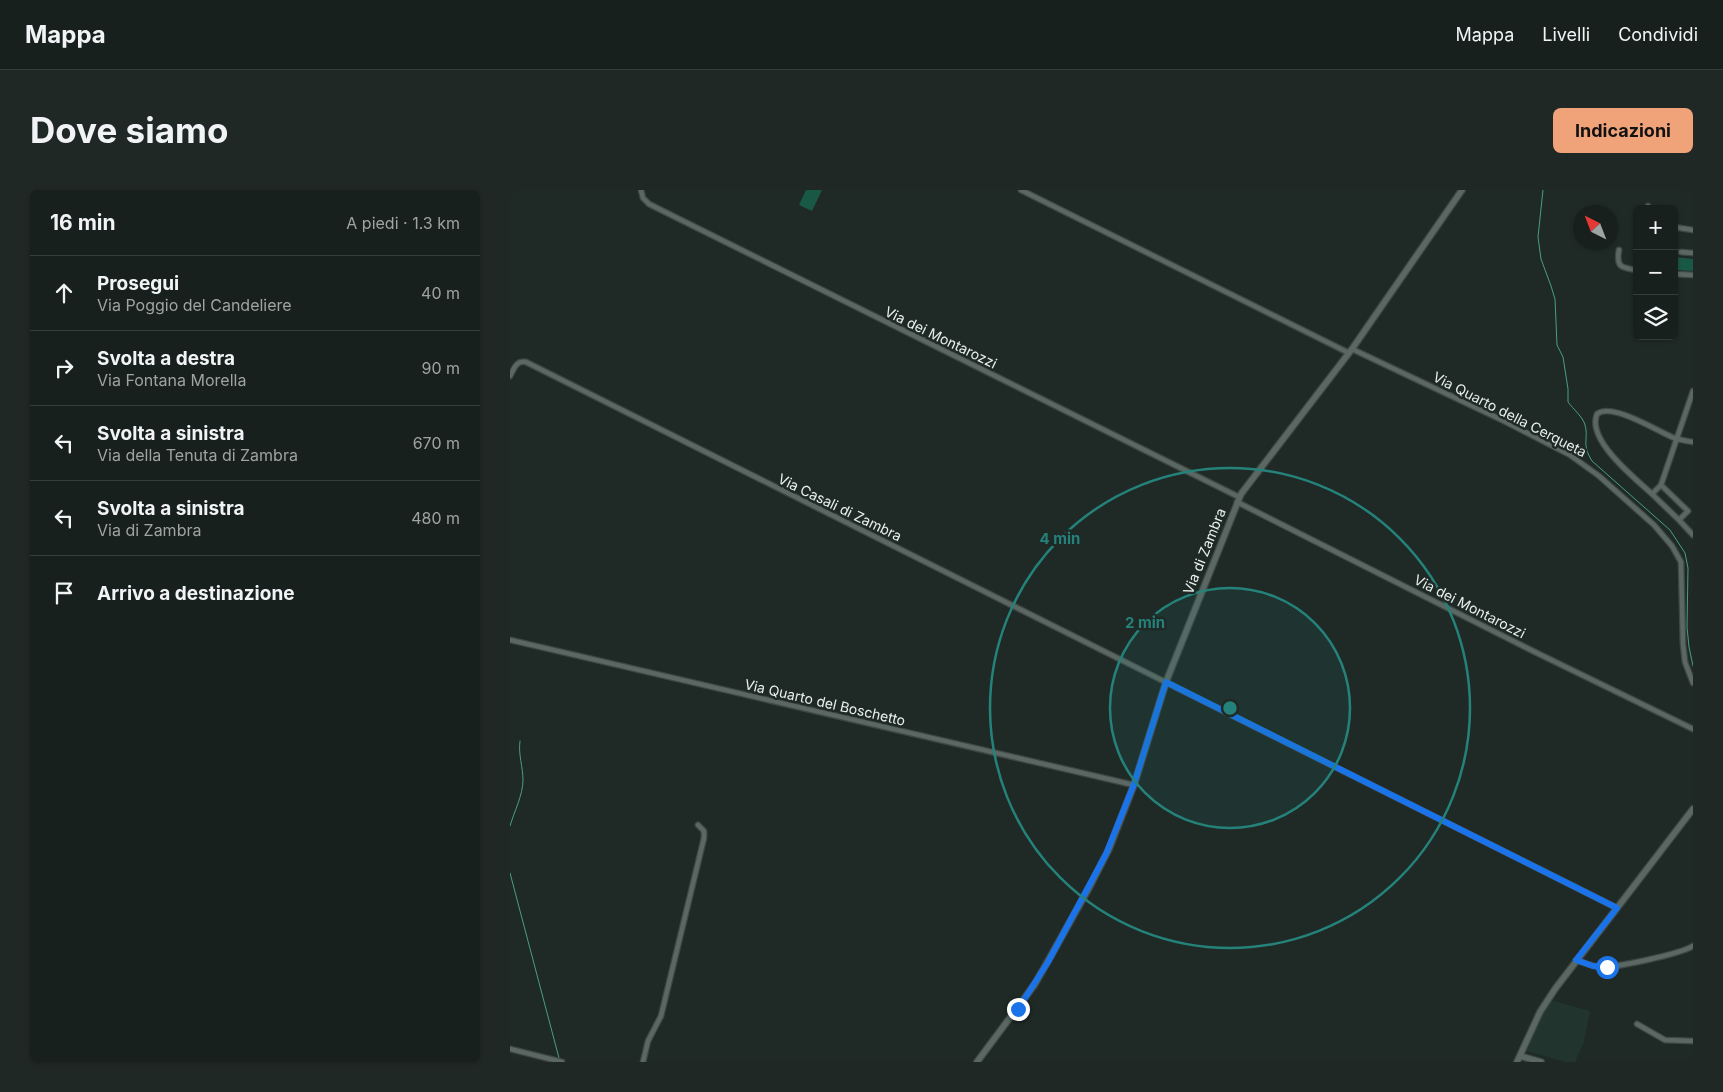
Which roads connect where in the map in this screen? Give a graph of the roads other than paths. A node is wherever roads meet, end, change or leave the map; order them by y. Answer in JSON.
{"nodes":[{"id":1,"x":642,"y":190,"type":"edge"},
{"id":2,"x":1021,"y":190,"type":"edge"},
{"id":3,"x":1462,"y":190,"type":"edge"},
{"id":4,"x":1678,"y":228,"type":"edge"},
{"id":5,"x":1693,"y":230,"type":"edge"},
{"id":6,"x":1619,"y":250,"type":"dead end"},
{"id":7,"x":1681,"y":252,"type":"dead end"},
{"id":8,"x":1693,"y":253,"type":"edge"},
{"id":9,"x":1633,"y":269,"type":"edge"},
{"id":10,"x":1678,"y":274,"type":"edge"},
{"id":11,"x":1693,"y":275,"type":"edge"},
{"id":12,"x":1350,"y":351,"type":"junction"},
{"id":13,"x":510,"y":376,"type":"edge"},
{"id":14,"x":1693,"y":391,"type":"edge"},
{"id":15,"x":1676,"y":439,"type":"junction"},
{"id":16,"x":1693,"y":442,"type":"edge"},
{"id":17,"x":1661,"y":485,"type":"junction"},
{"id":18,"x":1652,"y":494,"type":"junction"},
{"id":19,"x":1238,"y":500,"type":"junction"},
{"id":20,"x":1690,"y":511,"type":"edge"},
{"id":21,"x":1679,"y":520,"type":"junction"},
{"id":22,"x":1693,"y":535,"type":"edge"},
{"id":23,"x":510,"y":640,"type":"edge"},
{"id":24,"x":1166,"y":682,"type":"junction"},
{"id":25,"x":1693,"y":683,"type":"edge"},
{"id":26,"x":1693,"y":729,"type":"edge"},
{"id":27,"x":1134,"y":784,"type":"junction"},
{"id":28,"x":1693,"y":809,"type":"edge"},
{"id":29,"x":698,"y":824,"type":"dead end"},
{"id":30,"x":1617,"y":908,"type":"junction"},
{"id":31,"x":1693,"y":946,"type":"edge"},
{"id":32,"x":1576,"y":960,"type":"junction"},
{"id":33,"x":1637,"y":1024,"type":"dead end"},
{"id":34,"x":1693,"y":1041,"type":"edge"},
{"id":35,"x":510,"y":1049,"type":"edge"},
{"id":36,"x":1518,"y":1059,"type":"edge"},
{"id":37,"x":559,"y":1061,"type":"edge"},
{"id":38,"x":643,"y":1062,"type":"edge"},
{"id":39,"x":977,"y":1062,"type":"edge"},
{"id":40,"x":1541,"y":1062,"type":"edge"}],
"edges":[{"from":1,"to":19,"type":"street","name":"Via dei Montarozzi"},
{"from":2,"to":12,"type":"street","name":"Via Quarto della Cerqueta"},
{"from":3,"to":12,"type":"street","name":"Via di Zambra"},
{"from":4,"to":5,"type":"street"},
{"from":6,"to":9,"type":"street"},
{"from":7,"to":8,"type":"street"},
{"from":10,"to":11,"type":"street"},
{"from":12,"to":19,"type":"street","name":"Via di Zambra"},
{"from":12,"to":25,"type":"street","name":"Via Quarto della Cerqueta"},
{"from":13,"to":24,"type":"street","name":"Via Casali di Zambra"},
{"from":14,"to":15,"type":"street"},
{"from":15,"to":16,"type":"street"},
{"from":15,"to":17,"type":"street"},
{"from":15,"to":18,"type":"street"},
{"from":17,"to":18,"type":"street"},
{"from":17,"to":20,"type":"street"},
{"from":18,"to":21,"type":"street"},
{"from":19,"to":24,"type":"street","name":"Via di Zambra"},
{"from":19,"to":26,"type":"street","name":"Via dei Montarozzi"},
{"from":20,"to":21,"type":"street"},
{"from":21,"to":22,"type":"street"},
{"from":23,"to":27,"type":"street","name":"Via Quarto del Boschetto"},
{"from":24,"to":27,"type":"street","name":"Via di Zambra"},
{"from":24,"to":30,"type":"street","name":"Via Casali di Zambra"},
{"from":27,"to":39,"type":"street","name":"Via di Zambra"},
{"from":28,"to":30,"type":"street"},
{"from":29,"to":38,"type":"street"},
{"from":30,"to":32,"type":"street"},
{"from":31,"to":32,"type":"street"},
{"from":32,"to":36,"type":"street"},
{"from":33,"to":34,"type":"street"},
{"from":35,"to":37,"type":"street"},
{"from":36,"to":40,"type":"street"}]}
